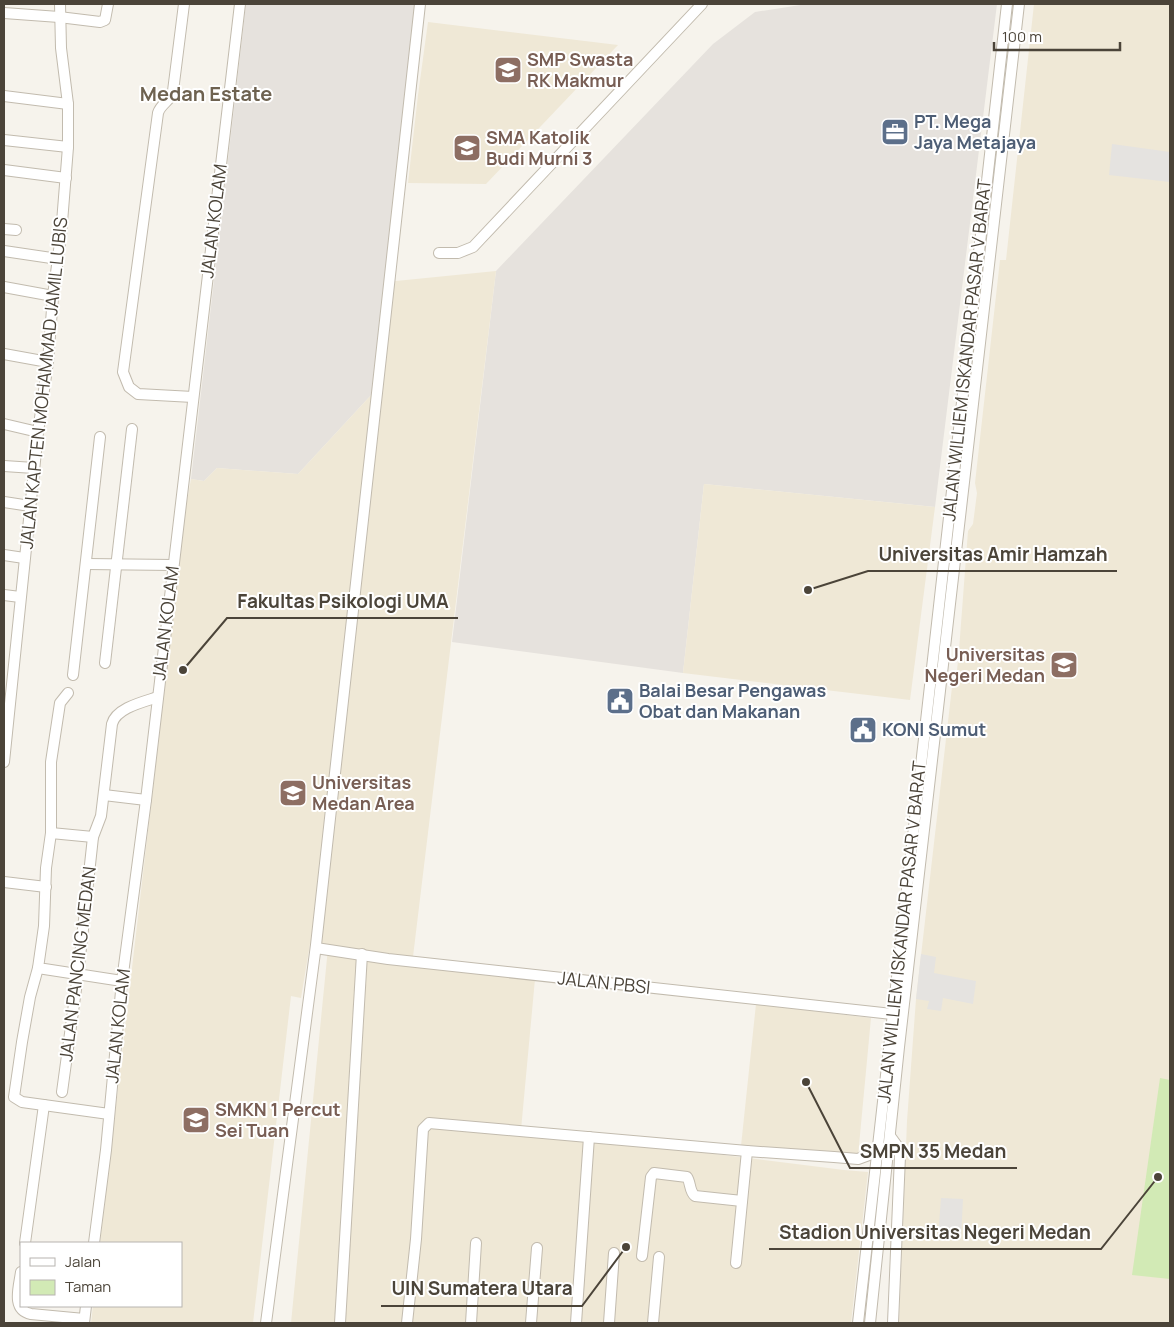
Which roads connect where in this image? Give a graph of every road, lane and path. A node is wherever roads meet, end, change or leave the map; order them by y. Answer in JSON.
{"nodes":[{"id":1,"x":60,"y":4,"type":"edge"},
{"id":2,"x":108,"y":4,"type":"edge"},
{"id":3,"x":184,"y":4,"type":"edge"},
{"id":4,"x":240,"y":4,"type":"edge"},
{"id":5,"x":420,"y":4,"type":"edge"},
{"id":6,"x":702,"y":4,"type":"edge"},
{"id":7,"x":1006,"y":4,"type":"edge"},
{"id":8,"x":1019,"y":4,"type":"edge"},
{"id":9,"x":4,"y":13,"type":"edge"},
{"id":10,"x":60,"y":17,"type":"junction"},
{"id":11,"x":4,"y":96,"type":"edge"},
{"id":12,"x":68,"y":104,"type":"junction"},
{"id":13,"x":4,"y":140,"type":"edge"},
{"id":14,"x":68,"y":147,"type":"junction"},
{"id":15,"x":989,"y":158,"type":"junction"},
{"id":16,"x":1001,"y":160,"type":"junction"},
{"id":17,"x":4,"y":170,"type":"edge"},
{"id":18,"x":66,"y":178,"type":"junction"},
{"id":19,"x":4,"y":229,"type":"edge"},
{"id":20,"x":16,"y":230,"type":"dead end"},
{"id":21,"x":4,"y":251,"type":"edge"},
{"id":22,"x":439,"y":253,"type":"dead end"},
{"id":23,"x":58,"y":259,"type":"junction"},
{"id":24,"x":4,"y":288,"type":"edge"},
{"id":25,"x":52,"y":296,"type":"junction"},
{"id":26,"x":4,"y":354,"type":"edge"},
{"id":27,"x":48,"y":362,"type":"junction"},
{"id":28,"x":966,"y":364,"type":"junction"},
{"id":29,"x":978,"y":364,"type":"junction"},
{"id":30,"x":193,"y":397,"type":"junction"},
{"id":31,"x":4,"y":424,"type":"edge"},
{"id":32,"x":132,"y":429,"type":"dead end"},
{"id":33,"x":38,"y":432,"type":"junction"},
{"id":34,"x":100,"y":437,"type":"dead end"},
{"id":35,"x":957,"y":440,"type":"junction"},
{"id":36,"x":969,"y":442,"type":"junction"},
{"id":37,"x":4,"y":466,"type":"edge"},
{"id":38,"x":34,"y":468,"type":"junction"},
{"id":39,"x":4,"y":502,"type":"edge"},
{"id":40,"x":30,"y":506,"type":"junction"},
{"id":41,"x":4,"y":555,"type":"edge"},
{"id":42,"x":24,"y":558,"type":"junction"},
{"id":43,"x":87,"y":564,"type":"junction"},
{"id":44,"x":173,"y":565,"type":"junction"},
{"id":45,"x":116,"y":566,"type":"junction"},
{"id":46,"x":4,"y":595,"type":"edge"},
{"id":47,"x":20,"y":597,"type":"junction"},
{"id":48,"x":105,"y":663,"type":"dead end"},
{"id":49,"x":73,"y":675,"type":"dead end"},
{"id":50,"x":68,"y":693,"type":"dead end"},
{"id":51,"x":158,"y":697,"type":"junction"},
{"id":52,"x":6,"y":717,"type":"edge"},
{"id":53,"x":4,"y":756,"type":"edge"},
{"id":54,"x":920,"y":773,"type":"junction"},
{"id":55,"x":930,"y":774,"type":"junction"},
{"id":56,"x":104,"y":795,"type":"junction"},
{"id":57,"x":146,"y":800,"type":"junction"},
{"id":58,"x":51,"y":833,"type":"junction"},
{"id":59,"x":93,"y":837,"type":"junction"},
{"id":60,"x":4,"y":882,"type":"edge"},
{"id":61,"x":913,"y":883,"type":"junction"},
{"id":62,"x":46,"y":888,"type":"junction"},
{"id":63,"x":316,"y":948,"type":"junction"},
{"id":64,"x":362,"y":954,"type":"junction"},
{"id":65,"x":38,"y":968,"type":"junction"},
{"id":66,"x":78,"y":974,"type":"junction"},
{"id":67,"x":122,"y":980,"type":"junction"},
{"id":68,"x":892,"y":1014,"type":"junction"},
{"id":69,"x":62,"y":1092,"type":"dead end"},
{"id":70,"x":44,"y":1105,"type":"junction"},
{"id":71,"x":109,"y":1114,"type":"junction"},
{"id":72,"x":890,"y":1136,"type":"junction"},
{"id":73,"x":589,"y":1137,"type":"junction"},
{"id":74,"x":747,"y":1152,"type":"junction"},
{"id":75,"x":877,"y":1152,"type":"junction"},
{"id":76,"x":742,"y":1201,"type":"junction"},
{"id":77,"x":25,"y":1242,"type":"edge"},
{"id":78,"x":94,"y":1242,"type":"edge"},
{"id":79,"x":476,"y":1243,"type":"dead end"},
{"id":80,"x":537,"y":1248,"type":"dead end"},
{"id":81,"x":614,"y":1254,"type":"dead end"},
{"id":82,"x":642,"y":1256,"type":"dead end"},
{"id":83,"x":659,"y":1257,"type":"dead end"},
{"id":84,"x":736,"y":1263,"type":"dead end"},
{"id":85,"x":20,"y":1281,"type":"edge"},
{"id":86,"x":86,"y":1307,"type":"edge"},
{"id":87,"x":24,"y":1312,"type":"junction"},
{"id":88,"x":84,"y":1321,"type":"edge"},
{"id":89,"x":23,"y":1323,"type":"edge"},
{"id":90,"x":266,"y":1323,"type":"edge"},
{"id":91,"x":340,"y":1323,"type":"edge"},
{"id":92,"x":408,"y":1323,"type":"edge"},
{"id":93,"x":470,"y":1323,"type":"edge"},
{"id":94,"x":531,"y":1323,"type":"edge"},
{"id":95,"x":576,"y":1323,"type":"edge"},
{"id":96,"x":609,"y":1323,"type":"edge"},
{"id":97,"x":653,"y":1323,"type":"edge"},
{"id":98,"x":858,"y":1323,"type":"edge"},
{"id":99,"x":870,"y":1323,"type":"edge"},
{"id":100,"x":892,"y":1323,"type":"edge"}],
"edges":[{"from":1,"to":10,"type":"street","name":"JALAN KAPTEN MOHAMMAD JAMIL LUBIS"},
{"from":2,"to":10,"type":"street"},
{"from":3,"to":30,"type":"street"},
{"from":4,"to":30,"type":"street","name":"JALAN KOLAM"},
{"from":5,"to":63,"type":"street"},
{"from":6,"to":22,"type":"street"},
{"from":7,"to":15,"type":"street","name":"JALAN WILLIEM ISKANDAR PASAR V BARAT"},
{"from":8,"to":16,"type":"street","name":"JALAN WILLIEM ISKANDAR PASAR V BARAT"},
{"from":9,"to":10,"type":"street"},
{"from":10,"to":12,"type":"street","name":"JALAN KAPTEN MOHAMMAD JAMIL LUBIS"},
{"from":11,"to":12,"type":"street"},
{"from":12,"to":14,"type":"street","name":"JALAN KAPTEN MOHAMMAD JAMIL LUBIS"},
{"from":13,"to":14,"type":"street"},
{"from":14,"to":18,"type":"street","name":"JALAN KAPTEN MOHAMMAD JAMIL LUBIS"},
{"from":15,"to":16,"type":"street"},
{"from":15,"to":28,"type":"street","name":"JALAN WILLIEM ISKANDAR PASAR V BARAT"},
{"from":16,"to":29,"type":"street","name":"JALAN WILLIEM ISKANDAR PASAR V BARAT"},
{"from":17,"to":18,"type":"street"},
{"from":18,"to":23,"type":"street","name":"JALAN KAPTEN MOHAMMAD JAMIL LUBIS"},
{"from":19,"to":20,"type":"street"},
{"from":21,"to":23,"type":"street"},
{"from":23,"to":25,"type":"street","name":"JALAN KAPTEN MOHAMMAD JAMIL LUBIS"},
{"from":24,"to":25,"type":"street"},
{"from":25,"to":27,"type":"street","name":"JALAN KAPTEN MOHAMMAD JAMIL LUBIS"},
{"from":26,"to":27,"type":"street"},
{"from":27,"to":33,"type":"street","name":"JALAN KAPTEN MOHAMMAD JAMIL LUBIS"},
{"from":28,"to":29,"type":"street"},
{"from":28,"to":35,"type":"street","name":"JALAN WILLIEM ISKANDAR PASAR V BARAT"},
{"from":29,"to":36,"type":"street","name":"JALAN WILLIEM ISKANDAR PASAR V BARAT"},
{"from":30,"to":44,"type":"street","name":"JALAN KOLAM"},
{"from":31,"to":33,"type":"street"},
{"from":32,"to":45,"type":"street"},
{"from":33,"to":38,"type":"street","name":"JALAN KAPTEN MOHAMMAD JAMIL LUBIS"},
{"from":34,"to":43,"type":"street"},
{"from":35,"to":36,"type":"street"},
{"from":35,"to":54,"type":"street","name":"JALAN WILLIEM ISKANDAR PASAR V BARAT"},
{"from":36,"to":55,"type":"street","name":"JALAN WILLIEM ISKANDAR PASAR V BARAT"},
{"from":37,"to":38,"type":"street"},
{"from":38,"to":40,"type":"street","name":"JALAN KAPTEN MOHAMMAD JAMIL LUBIS"},
{"from":39,"to":40,"type":"street"},
{"from":40,"to":42,"type":"street","name":"JALAN KAPTEN MOHAMMAD JAMIL LUBIS"},
{"from":41,"to":42,"type":"street"},
{"from":42,"to":47,"type":"street","name":"JALAN KAPTEN MOHAMMAD JAMIL LUBIS"},
{"from":43,"to":45,"type":"street"},
{"from":43,"to":49,"type":"street"},
{"from":44,"to":45,"type":"street"},
{"from":44,"to":51,"type":"street","name":"JALAN KOLAM"},
{"from":45,"to":48,"type":"street"},
{"from":46,"to":47,"type":"street"},
{"from":47,"to":52,"type":"street","name":"JALAN KAPTEN MOHAMMAD JAMIL LUBIS"},
{"from":50,"to":58,"type":"street"},
{"from":51,"to":56,"type":"street","name":"JALAN PANCING MEDAN"},
{"from":51,"to":57,"type":"street","name":"JALAN KOLAM"},
{"from":52,"to":53,"type":"street","name":"JALAN KAPTEN MOHAMMAD JAMIL LUBIS"},
{"from":54,"to":55,"type":"street"},
{"from":54,"to":61,"type":"street","name":"JALAN WILLIEM ISKANDAR PASAR V BARAT"},
{"from":55,"to":61,"type":"street","name":"JALAN WILLIEM ISKANDAR PASAR V BARAT"},
{"from":56,"to":57,"type":"street"},
{"from":56,"to":59,"type":"street","name":"JALAN PANCING MEDAN"},
{"from":57,"to":67,"type":"street","name":"JALAN KOLAM"},
{"from":58,"to":59,"type":"street"},
{"from":58,"to":62,"type":"street"},
{"from":59,"to":66,"type":"street","name":"JALAN PANCING MEDAN"},
{"from":60,"to":62,"type":"street"},
{"from":61,"to":68,"type":"street","name":"JALAN WILLIEM ISKANDAR PASAR V BARAT"},
{"from":61,"to":72,"type":"street","name":"JALAN WILLIEM ISKANDAR PASAR V BARAT"},
{"from":62,"to":65,"type":"street"},
{"from":63,"to":64,"type":"street","name":"JALAN PBSI"},
{"from":63,"to":90,"type":"street"},
{"from":64,"to":68,"type":"street","name":"JALAN PBSI"},
{"from":64,"to":91,"type":"street"},
{"from":65,"to":66,"type":"street"},
{"from":65,"to":70,"type":"street"},
{"from":66,"to":67,"type":"street"},
{"from":66,"to":69,"type":"street","name":"JALAN PANCING MEDAN"},
{"from":67,"to":71,"type":"street","name":"JALAN KOLAM"},
{"from":68,"to":75,"type":"street","name":"JALAN WILLIEM ISKANDAR PASAR V BARAT"},
{"from":70,"to":71,"type":"street"},
{"from":70,"to":77,"type":"street"},
{"from":71,"to":78,"type":"street","name":"JALAN KOLAM"},
{"from":72,"to":99,"type":"street","name":"JALAN WILLIEM ISKANDAR PASAR V BARAT"},
{"from":72,"to":100,"type":"street"},
{"from":73,"to":74,"type":"street"},
{"from":73,"to":92,"type":"street"},
{"from":73,"to":95,"type":"street"},
{"from":74,"to":75,"type":"street"},
{"from":74,"to":76,"type":"street"},
{"from":75,"to":98,"type":"street","name":"JALAN WILLIEM ISKANDAR PASAR V BARAT"},
{"from":76,"to":82,"type":"street"},
{"from":76,"to":84,"type":"street"},
{"from":79,"to":93,"type":"street"},
{"from":80,"to":94,"type":"street"},
{"from":81,"to":96,"type":"street"},
{"from":83,"to":97,"type":"street"},
{"from":85,"to":87,"type":"street"},
{"from":86,"to":88,"type":"street"},
{"from":87,"to":88,"type":"street"},
{"from":87,"to":89,"type":"street"}]}
